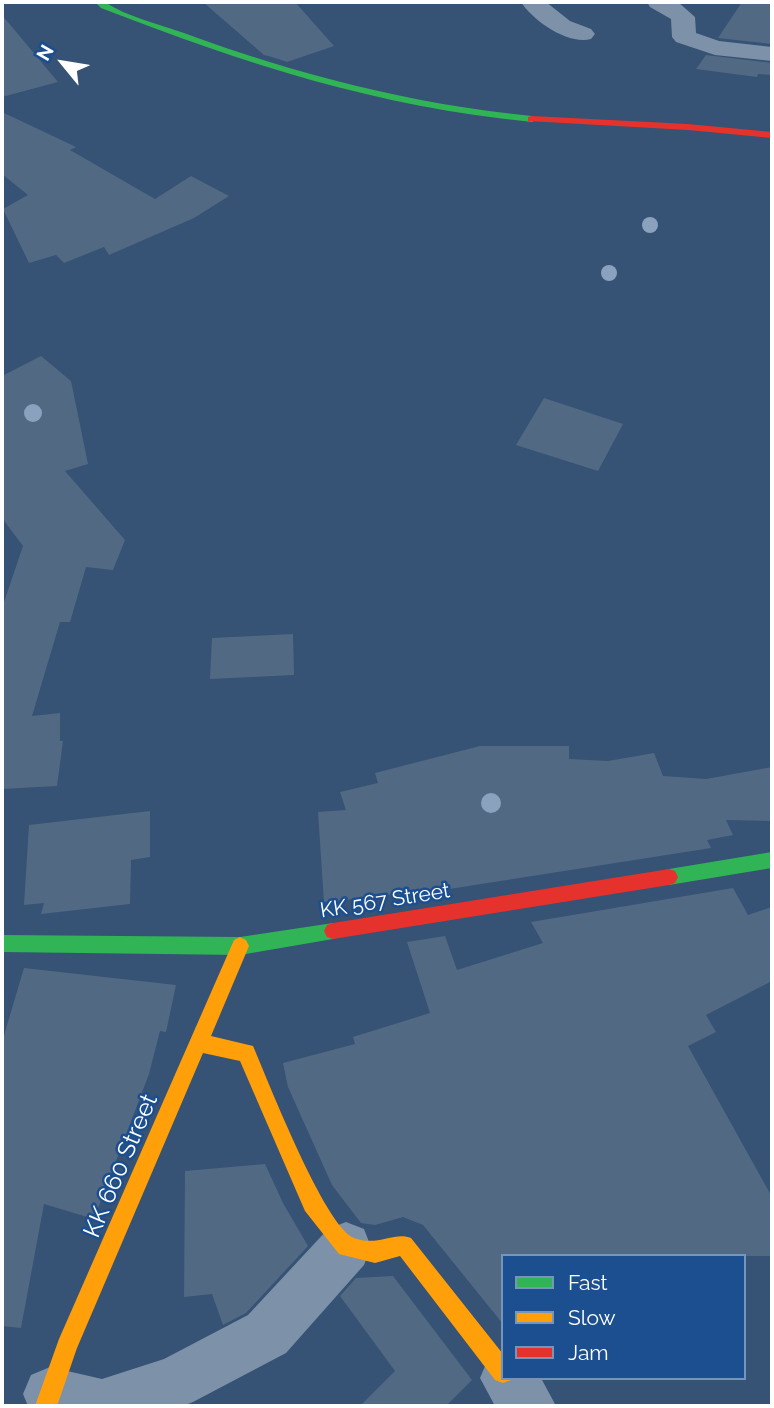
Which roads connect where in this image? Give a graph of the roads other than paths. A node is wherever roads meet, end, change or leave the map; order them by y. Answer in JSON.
{"nodes":[{"id":1,"x":100,"y":2,"type":"edge"},
{"id":2,"x":532,"y":2,"type":"edge"},
{"id":3,"x":658,"y":2,"type":"edge"},
{"id":4,"x":583,"y":34,"type":"dead end"},
{"id":5,"x":772,"y":54,"type":"edge"},
{"id":6,"x":772,"y":135,"type":"edge"},
{"id":7,"x":772,"y":860,"type":"edge"},
{"id":8,"x":2,"y":944,"type":"edge"},
{"id":9,"x":240,"y":946,"type":"junction"},
{"id":10,"x":199,"y":1043,"type":"junction"},
{"id":11,"x":346,"y":1247,"type":"junction"},
{"id":12,"x":501,"y":1369,"type":"edge"},
{"id":13,"x":509,"y":1380,"type":"edge"},
{"id":14,"x":48,"y":1400,"type":"edge"},
{"id":15,"x":529,"y":1406,"type":"edge"}],
"edges":[{"from":1,"to":6,"type":"street"},
{"from":2,"to":4,"type":"street"},
{"from":3,"to":5,"type":"street"},
{"from":7,"to":9,"type":"street","name":"KK 567 Street"},
{"from":8,"to":9,"type":"street","name":"KK 567 Street"},
{"from":9,"to":10,"type":"street","name":"KK 660 Street"},
{"from":10,"to":11,"type":"street"},
{"from":10,"to":14,"type":"street","name":"KK 660 Street"},
{"from":11,"to":12,"type":"street"},
{"from":11,"to":14,"type":"street"},
{"from":13,"to":15,"type":"street"}]}
